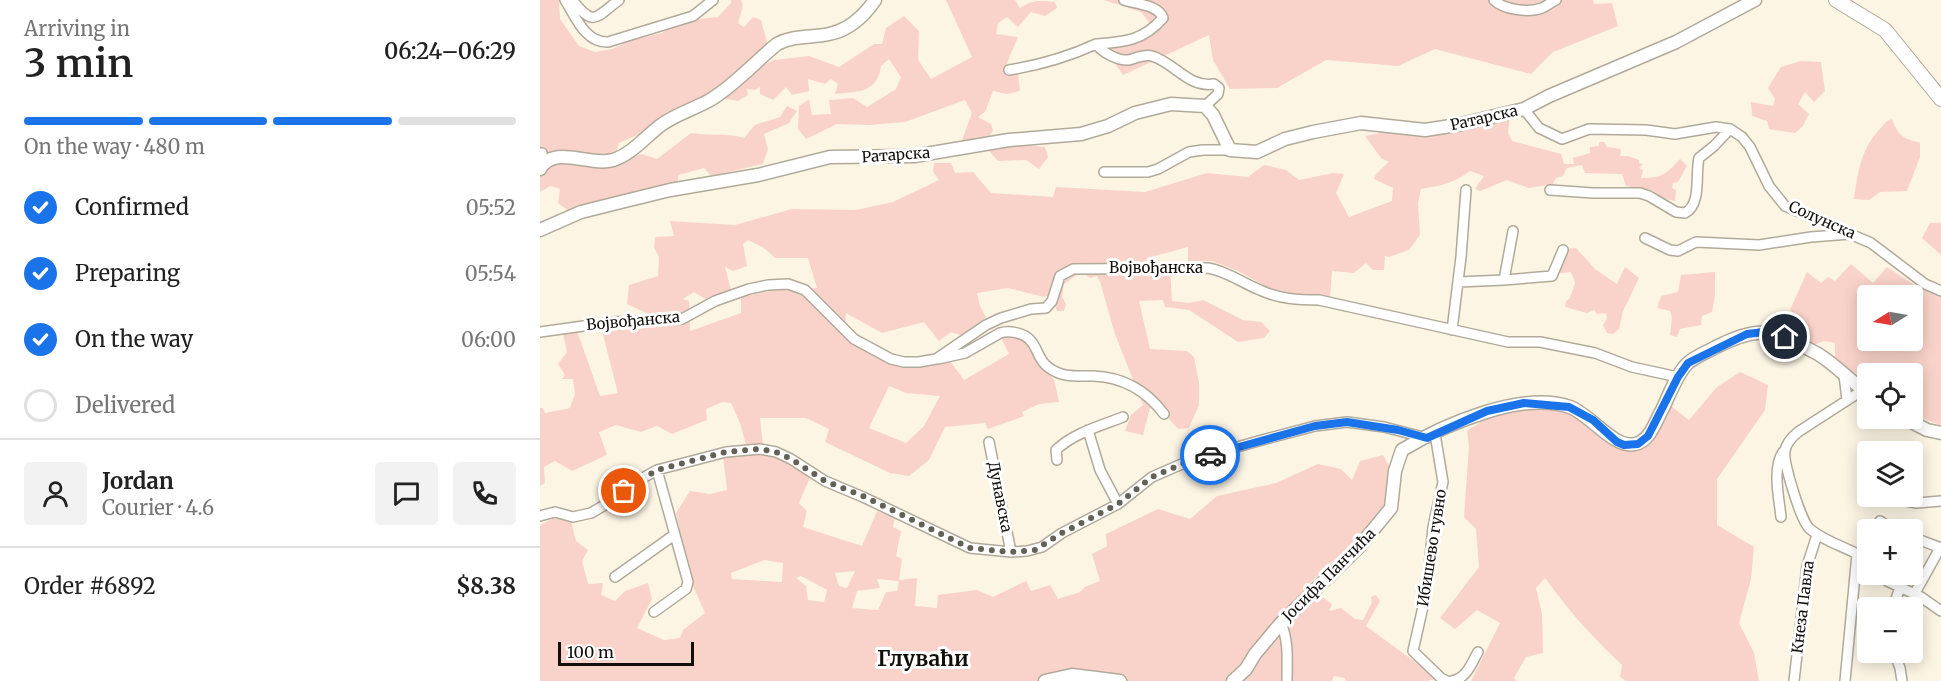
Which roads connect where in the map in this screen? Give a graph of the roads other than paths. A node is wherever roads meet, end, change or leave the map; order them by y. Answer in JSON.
{"nodes":[{"id":1,"x":619,"y":0,"type":"edge"},
{"id":2,"x":713,"y":0,"type":"edge"},
{"id":3,"x":875,"y":0,"type":"edge"},
{"id":4,"x":1124,"y":0,"type":"edge"},
{"id":5,"x":1494,"y":0,"type":"edge"},
{"id":6,"x":1556,"y":0,"type":"edge"},
{"id":7,"x":1755,"y":0,"type":"edge"},
{"id":8,"x":1836,"y":0,"type":"edge"},
{"id":9,"x":566,"y":1,"type":"edge"},
{"id":10,"x":1096,"y":45,"type":"junction"},
{"id":11,"x":1010,"y":70,"type":"dead end"},
{"id":12,"x":1941,"y":99,"type":"edge"},
{"id":13,"x":1205,"y":106,"type":"junction"},
{"id":14,"x":1524,"y":109,"type":"junction"},
{"id":15,"x":1730,"y":129,"type":"junction"},
{"id":16,"x":1230,"y":150,"type":"junction"},
{"id":17,"x":541,"y":161,"type":"edge"},
{"id":18,"x":1104,"y":172,"type":"dead end"},
{"id":19,"x":1466,"y":190,"type":"dead end"},
{"id":20,"x":1550,"y":190,"type":"dead end"},
{"id":21,"x":540,"y":230,"type":"edge"},
{"id":22,"x":1513,"y":231,"type":"dead end"},
{"id":23,"x":1853,"y":234,"type":"junction"},
{"id":24,"x":1645,"y":238,"type":"dead end"},
{"id":25,"x":1563,"y":250,"type":"dead end"},
{"id":26,"x":1504,"y":280,"type":"junction"},
{"id":27,"x":1458,"y":282,"type":"junction"},
{"id":28,"x":1941,"y":291,"type":"edge"},
{"id":29,"x":1452,"y":330,"type":"junction"},
{"id":30,"x":540,"y":332,"type":"edge"},
{"id":31,"x":936,"y":359,"type":"junction"},
{"id":32,"x":1844,"y":375,"type":"junction"},
{"id":33,"x":1678,"y":377,"type":"junction"},
{"id":34,"x":1857,"y":386,"type":"edge"},
{"id":35,"x":1857,"y":396,"type":"edge"},
{"id":36,"x":1847,"y":400,"type":"junction"},
{"id":37,"x":1164,"y":414,"type":"dead end"},
{"id":38,"x":1123,"y":417,"type":"dead end"},
{"id":39,"x":1923,"y":428,"type":"edge"},
{"id":40,"x":1088,"y":430,"type":"junction"},
{"id":41,"x":1941,"y":433,"type":"edge"},
{"id":42,"x":1431,"y":436,"type":"junction"},
{"id":43,"x":989,"y":442,"type":"dead end"},
{"id":44,"x":1785,"y":450,"type":"junction"},
{"id":45,"x":1057,"y":460,"type":"dead end"},
{"id":46,"x":657,"y":470,"type":"junction"},
{"id":47,"x":1941,"y":501,"type":"edge"},
{"id":48,"x":1923,"y":502,"type":"edge"},
{"id":49,"x":1118,"y":504,"type":"junction"},
{"id":50,"x":540,"y":516,"type":"edge"},
{"id":51,"x":1782,"y":517,"type":"dead end"},
{"id":52,"x":674,"y":535,"type":"junction"},
{"id":53,"x":1817,"y":535,"type":"junction"},
{"id":54,"x":1923,"y":541,"type":"edge"},
{"id":55,"x":1941,"y":548,"type":"edge"},
{"id":56,"x":1011,"y":552,"type":"junction"},
{"id":57,"x":1857,"y":554,"type":"joint"},
{"id":58,"x":615,"y":577,"type":"dead end"},
{"id":59,"x":1896,"y":585,"type":"edge"},
{"id":60,"x":1900,"y":587,"type":"junction"},
{"id":61,"x":1915,"y":593,"type":"junction"},
{"id":62,"x":1897,"y":597,"type":"edge"},
{"id":63,"x":1941,"y":611,"type":"edge"},
{"id":64,"x":654,"y":612,"type":"dead end"},
{"id":65,"x":1281,"y":623,"type":"junction"},
{"id":66,"x":1478,"y":652,"type":"dead end"},
{"id":67,"x":1897,"y":663,"type":"edge"},
{"id":68,"x":1045,"y":681,"type":"edge"},
{"id":69,"x":1120,"y":681,"type":"edge"},
{"id":70,"x":1233,"y":681,"type":"edge"},
{"id":71,"x":1287,"y":681,"type":"edge"},
{"id":72,"x":1447,"y":681,"type":"edge"},
{"id":73,"x":1452,"y":681,"type":"edge"},
{"id":74,"x":1794,"y":681,"type":"edge"},
{"id":75,"x":1845,"y":681,"type":"edge"},
{"id":76,"x":1902,"y":681,"type":"edge"}],
"edges":[{"from":1,"to":9,"type":"street"},
{"from":2,"to":9,"type":"street"},
{"from":3,"to":17,"type":"street"},
{"from":4,"to":10,"type":"street"},
{"from":5,"to":6,"type":"street"},
{"from":7,"to":14,"type":"street","name":"Ратарска"},
{"from":8,"to":12,"type":"main road"},
{"from":10,"to":11,"type":"street"},
{"from":10,"to":13,"type":"street"},
{"from":13,"to":16,"type":"street"},
{"from":13,"to":21,"type":"street","name":"Ратарска"},
{"from":14,"to":15,"type":"street"},
{"from":14,"to":16,"type":"street","name":"Ратарска"},
{"from":15,"to":20,"type":"street"},
{"from":15,"to":23,"type":"street","name":"Солунска"},
{"from":16,"to":18,"type":"street","name":"Ратарска"},
{"from":19,"to":27,"type":"street"},
{"from":22,"to":26,"type":"street"},
{"from":23,"to":24,"type":"street"},
{"from":23,"to":28,"type":"street","name":"Солунска"},
{"from":25,"to":26,"type":"street"},
{"from":26,"to":27,"type":"street"},
{"from":27,"to":29,"type":"street"},
{"from":29,"to":31,"type":"street","name":"Војвођанска"},
{"from":29,"to":33,"type":"street","name":"Војвођанска"},
{"from":30,"to":31,"type":"street","name":"Војвођанска"},
{"from":31,"to":37,"type":"street"},
{"from":32,"to":33,"type":"street"},
{"from":32,"to":34,"type":"street"},
{"from":32,"to":36,"type":"street"},
{"from":33,"to":42,"type":"street"},
{"from":35,"to":36,"type":"street"},
{"from":36,"to":44,"type":"street"},
{"from":38,"to":40,"type":"street"},
{"from":39,"to":41,"type":"street"},
{"from":40,"to":45,"type":"street"},
{"from":40,"to":49,"type":"street"},
{"from":42,"to":49,"type":"street"},
{"from":42,"to":65,"type":"street","name":"Јосифа Панчића"},
{"from":42,"to":72,"type":"street","name":"Ибишево гувно"},
{"from":43,"to":56,"type":"street","name":"Дунавска"},
{"from":44,"to":51,"type":"street"},
{"from":44,"to":53,"type":"street"},
{"from":46,"to":50,"type":"street"},
{"from":46,"to":52,"type":"street"},
{"from":46,"to":56,"type":"street"},
{"from":47,"to":48,"type":"street"},
{"from":49,"to":56,"type":"street"},
{"from":52,"to":58,"type":"street"},
{"from":52,"to":64,"type":"street"},
{"from":53,"to":57,"type":"street"},
{"from":53,"to":74,"type":"street","name":"Кнеза Павла"},
{"from":54,"to":55,"type":"street"},
{"from":55,"to":61,"type":"street"},
{"from":57,"to":75,"type":"street"},
{"from":59,"to":60,"type":"street"},
{"from":60,"to":61,"type":"street"},
{"from":60,"to":62,"type":"street"},
{"from":61,"to":63,"type":"street"},
{"from":65,"to":70,"type":"street","name":"Јосифа Панчића"},
{"from":65,"to":71,"type":"street"},
{"from":66,"to":73,"type":"street"},
{"from":67,"to":76,"type":"street"},
{"from":68,"to":69,"type":"street"}]}
